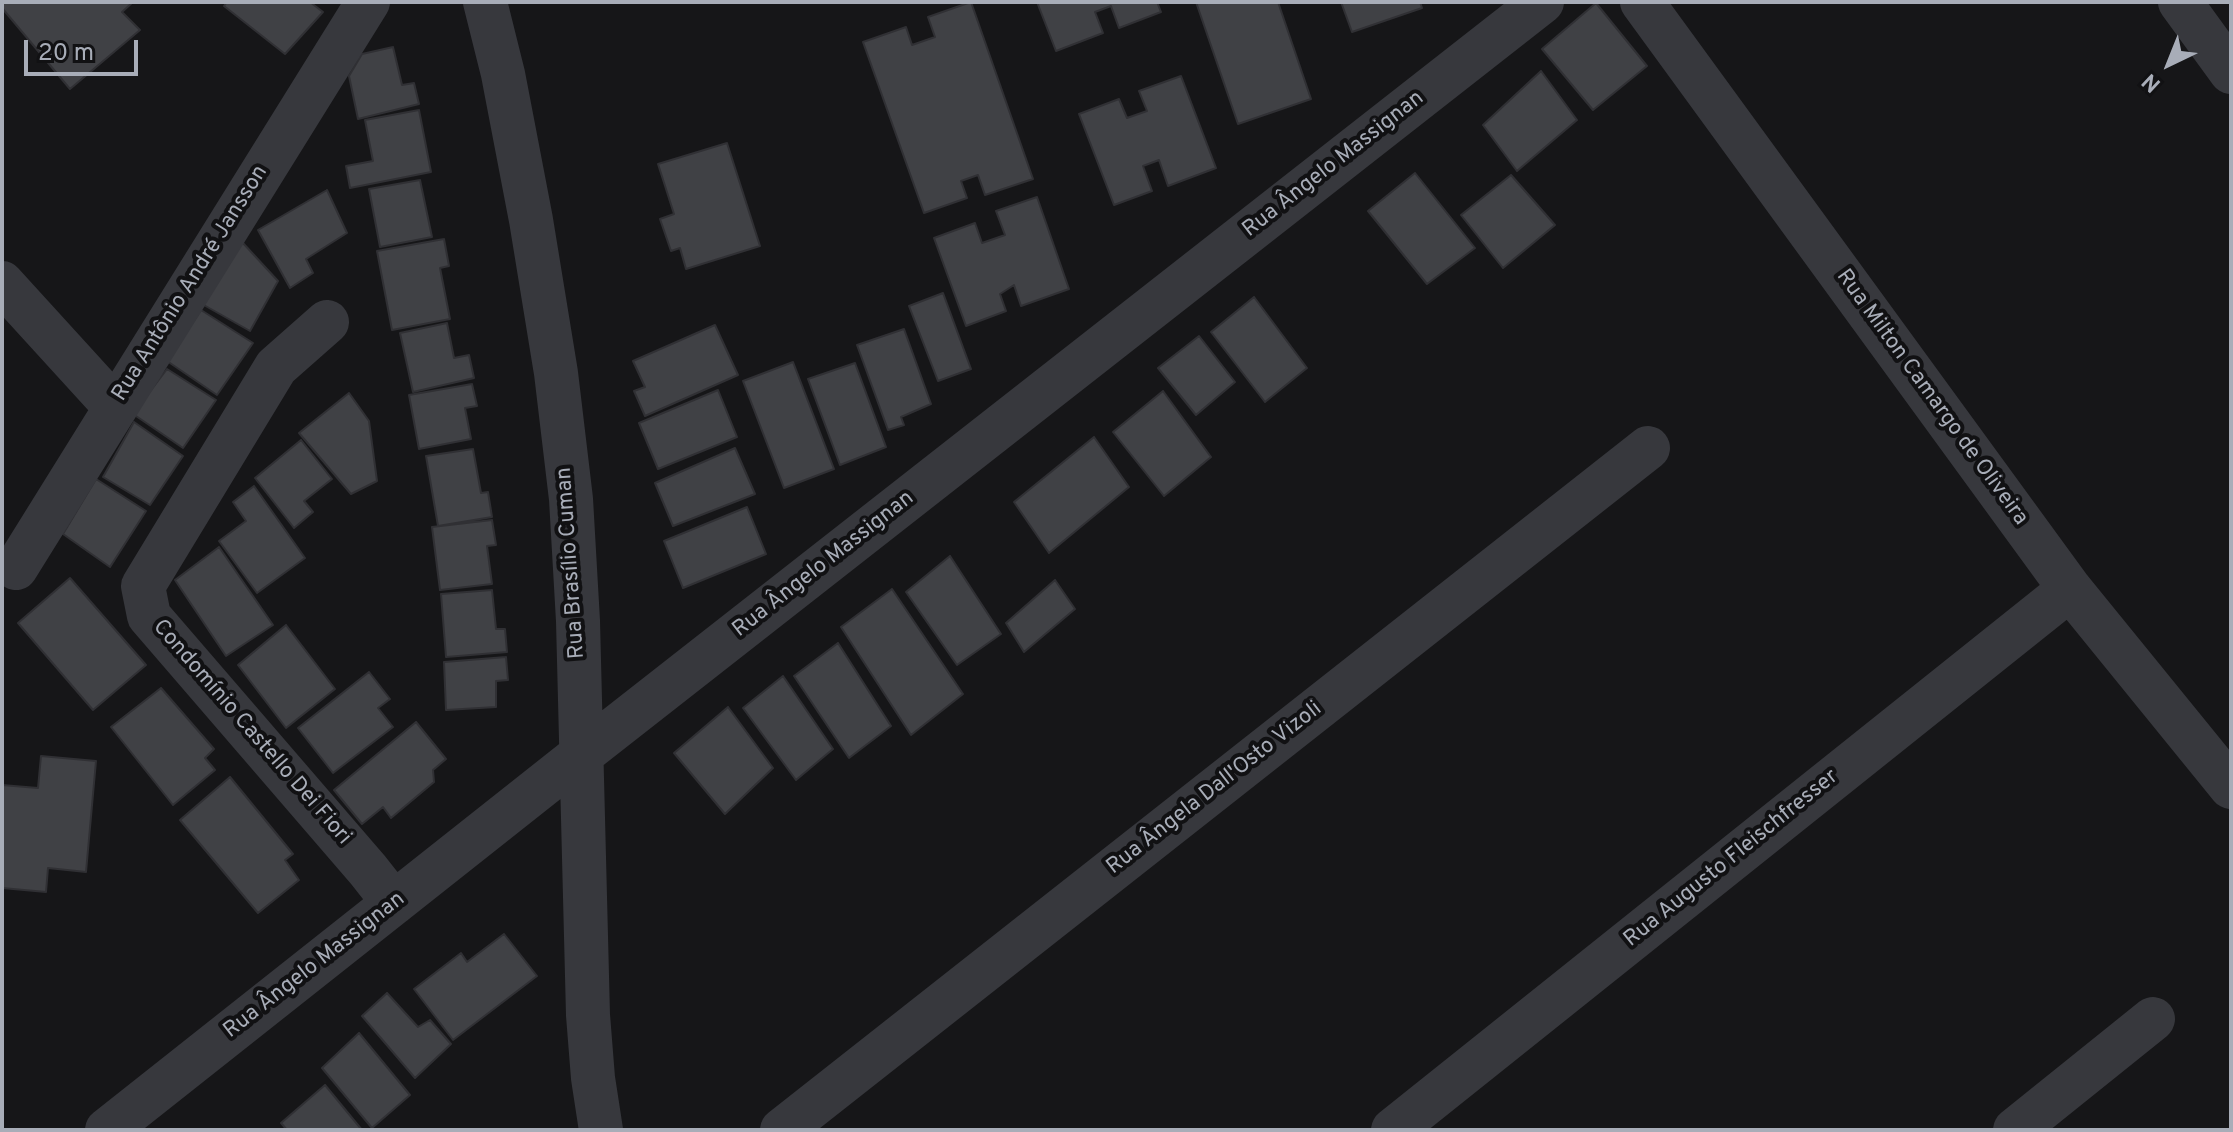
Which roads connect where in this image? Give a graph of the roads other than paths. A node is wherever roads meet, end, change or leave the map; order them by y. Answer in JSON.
{"nodes":[{"id":1,"x":485,"y":2,"type":"edge"},
{"id":2,"x":1542,"y":2,"type":"edge"},
{"id":3,"x":1642,"y":2,"type":"edge"},
{"id":4,"x":2188,"y":4,"type":"edge"},
{"id":5,"x":355,"y":8,"type":"edge"},
{"id":6,"x":2231,"y":72,"type":"edge"},
{"id":7,"x":2,"y":283,"type":"edge"},
{"id":8,"x":327,"y":322,"type":"dead end"},
{"id":9,"x":115,"y":407,"type":"junction"},
{"id":10,"x":1648,"y":448,"type":"dead end"},
{"id":11,"x":16,"y":568,"type":"dead end"},
{"id":12,"x":2070,"y":589,"type":"junction"},
{"id":13,"x":582,"y":754,"type":"junction"},
{"id":14,"x":2231,"y":787,"type":"edge"},
{"id":15,"x":394,"y":903,"type":"junction"},
{"id":16,"x":2153,"y":1019,"type":"dead end"},
{"id":17,"x":107,"y":1130,"type":"edge"},
{"id":18,"x":601,"y":1130,"type":"edge"},
{"id":19,"x":782,"y":1130,"type":"edge"},
{"id":20,"x":1393,"y":1130,"type":"edge"},
{"id":21,"x":2015,"y":1130,"type":"edge"}],
"edges":[{"from":1,"to":13,"type":"street","name":"Rua Brasílio Cuman"},
{"from":2,"to":13,"type":"street","name":"Rua Ângelo Massignan"},
{"from":3,"to":12,"type":"street","name":"Rua Milton Camargo de Oliveira"},
{"from":4,"to":6,"type":"street"},
{"from":5,"to":9,"type":"street","name":"Rua Antônio André Jansson"},
{"from":7,"to":9,"type":"street"},
{"from":8,"to":15,"type":"street","name":"Condomínio Castello Dei Fiori"},
{"from":9,"to":11,"type":"street","name":"Rua Antônio André Jansson"},
{"from":10,"to":19,"type":"street","name":"Rua Ângela Dall'Osto Vizoli"},
{"from":12,"to":14,"type":"street","name":"Rua Milton Camargo de Oliveira"},
{"from":12,"to":20,"type":"street","name":"Rua Augusto Fleischfresser"},
{"from":13,"to":15,"type":"street","name":"Rua Ângelo Massignan"},
{"from":13,"to":18,"type":"street","name":"Rua Brasílio Cuman"},
{"from":15,"to":17,"type":"street","name":"Rua Ângelo Massignan"},
{"from":16,"to":21,"type":"street"}]}
